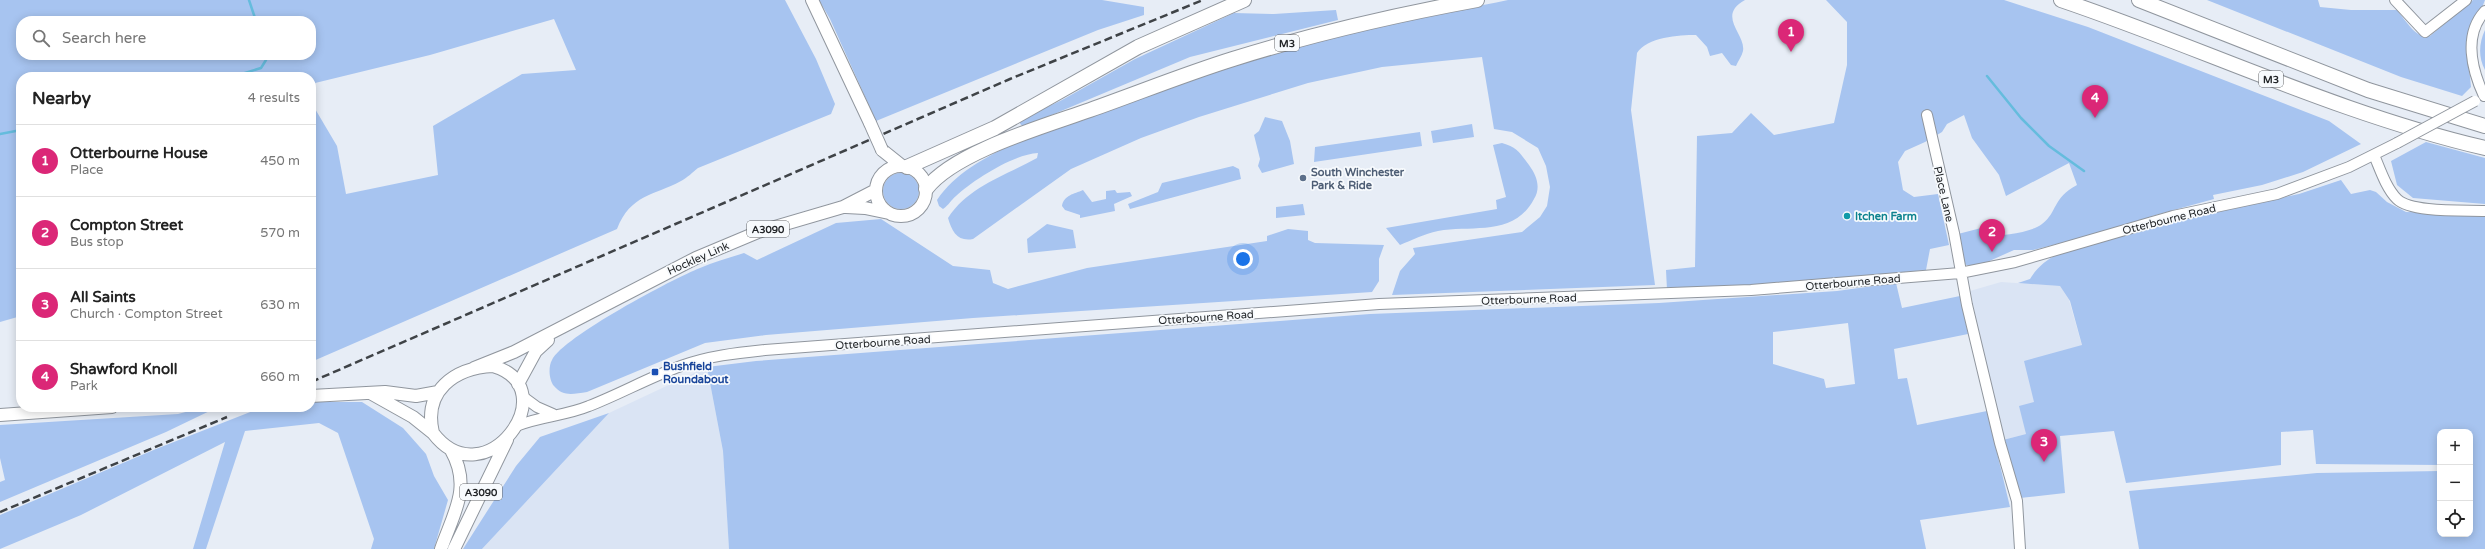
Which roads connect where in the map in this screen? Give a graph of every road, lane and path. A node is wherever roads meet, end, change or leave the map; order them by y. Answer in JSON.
{"nodes":[{"id":1,"x":812,"y":0,"type":"edge"},
{"id":2,"x":1244,"y":0,"type":"edge"},
{"id":3,"x":1477,"y":0,"type":"edge"},
{"id":4,"x":2061,"y":0,"type":"edge"},
{"id":5,"x":2139,"y":0,"type":"edge"},
{"id":6,"x":2395,"y":0,"type":"edge"},
{"id":7,"x":2466,"y":0,"type":"edge"},
{"id":8,"x":2485,"y":11,"type":"edge"},
{"id":9,"x":2484,"y":96,"type":"edge"},
{"id":10,"x":1927,"y":115,"type":"dead end"},
{"id":11,"x":2485,"y":126,"type":"edge"},
{"id":12,"x":2485,"y":148,"type":"edge"},
{"id":13,"x":882,"y":150,"type":"junction"},
{"id":14,"x":2374,"y":155,"type":"junction"},
{"id":15,"x":904,"y":167,"type":"junction"},
{"id":16,"x":883,"y":174,"type":"junction"},
{"id":17,"x":926,"y":189,"type":"junction"},
{"id":18,"x":876,"y":190,"type":"junction"},
{"id":19,"x":843,"y":207,"type":"junction"},
{"id":20,"x":2485,"y":211,"type":"edge"},
{"id":21,"x":889,"y":213,"type":"junction"},
{"id":22,"x":1960,"y":273,"type":"junction"},
{"id":23,"x":561,"y":328,"type":"junction"},
{"id":24,"x":474,"y":368,"type":"junction"},
{"id":25,"x":518,"y":384,"type":"junction"},
{"id":26,"x":438,"y":392,"type":"junction"},
{"id":27,"x":371,"y":393,"type":"junction"},
{"id":28,"x":316,"y":396,"type":"edge"},
{"id":29,"x":522,"y":396,"type":"junction"},
{"id":30,"x":42,"y":412,"type":"edge"},
{"id":31,"x":553,"y":414,"type":"junction"},
{"id":32,"x":0,"y":415,"type":"edge"},
{"id":33,"x":513,"y":431,"type":"junction"},
{"id":34,"x":432,"y":433,"type":"junction"},
{"id":35,"x":451,"y":450,"type":"junction"},
{"id":36,"x":441,"y":549,"type":"edge"},
{"id":37,"x":454,"y":549,"type":"edge"},
{"id":38,"x":2020,"y":549,"type":"edge"}],
"edges":[{"from":1,"to":13,"type":"main road","bridge":true},
{"from":2,"to":15,"type":"highway"},
{"from":3,"to":17,"type":"highway","number":"M3"},
{"from":4,"to":12,"type":"highway","number":"M3"},
{"from":5,"to":11,"type":"highway","number":"M3"},
{"from":6,"to":7,"type":"street"},
{"from":8,"to":9,"type":"street"},
{"from":9,"to":14,"type":"street","name":"Otterbourne Road","bridge":true},
{"from":10,"to":22,"type":"street","name":"Place Lane"},
{"from":13,"to":15,"type":"main road"},
{"from":13,"to":16,"type":"main road"},
{"from":14,"to":20,"type":"street"},
{"from":14,"to":22,"type":"street","name":"Otterbourne Road"},
{"from":15,"to":16,"type":"main road"},
{"from":15,"to":17,"type":"main road"},
{"from":16,"to":18,"type":"main road"},
{"from":17,"to":21,"type":"main road"},
{"from":18,"to":19,"type":"main road","name":"Hockley Link","number":"A3090"},
{"from":18,"to":21,"type":"main road"},
{"from":19,"to":21,"type":"main road","name":"Hockley Link","number":"A3090"},
{"from":19,"to":23,"type":"main road","name":"Hockley Link","number":"A3090"},
{"from":22,"to":31,"type":"street","name":"Otterbourne Road"},
{"from":22,"to":38,"type":"street","name":"Place Lane"},
{"from":23,"to":24,"type":"main road","name":"Hockley Link","number":"A3090"},
{"from":23,"to":25,"type":"main road","name":"Hockley Link","number":"A3090"},
{"from":24,"to":25,"type":"main road"},
{"from":24,"to":26,"type":"main road"},
{"from":25,"to":29,"type":"main road"},
{"from":26,"to":27,"type":"main road"},
{"from":26,"to":34,"type":"main road"},
{"from":27,"to":28,"type":"main road"},
{"from":27,"to":34,"type":"main road"},
{"from":29,"to":31,"type":"street"},
{"from":29,"to":33,"type":"main road"},
{"from":30,"to":32,"type":"main road"},
{"from":31,"to":33,"type":"street","name":"Otterbourne Road"},
{"from":33,"to":35,"type":"main road"},
{"from":33,"to":37,"type":"main road","number":"A3090"},
{"from":34,"to":35,"type":"main road"},
{"from":35,"to":36,"type":"main road","number":"A3090"}]}
